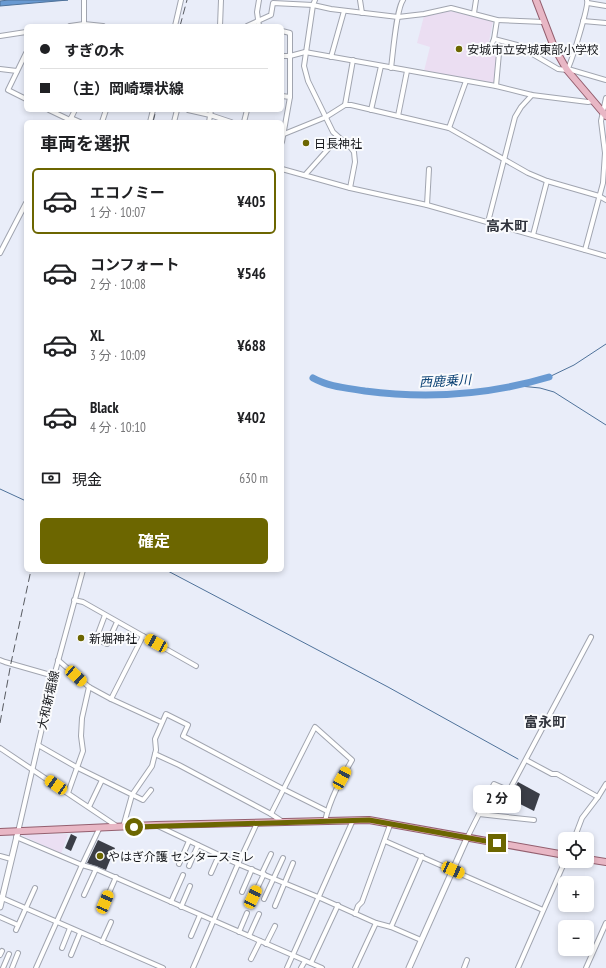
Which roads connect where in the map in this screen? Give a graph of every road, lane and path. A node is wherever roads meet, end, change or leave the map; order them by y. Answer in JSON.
{"nodes":[{"id":1,"x":84,"y":0,"type":"edge"},
{"id":2,"x":181,"y":0,"type":"edge"},
{"id":3,"x":221,"y":0,"type":"edge"},
{"id":4,"x":259,"y":0,"type":"edge"},
{"id":5,"x":316,"y":0,"type":"edge"},
{"id":6,"x":360,"y":0,"type":"edge"},
{"id":7,"x":403,"y":0,"type":"edge"},
{"id":8,"x":476,"y":0,"type":"edge"},
{"id":9,"x":536,"y":0,"type":"edge"},
{"id":10,"x":588,"y":2,"type":"edge"},
{"id":11,"x":313,"y":5,"type":"junction"},
{"id":12,"x":606,"y":6,"type":"edge"},
{"id":13,"x":344,"y":11,"type":"junction"},
{"id":14,"x":362,"y":13,"type":"junction"},
{"id":15,"x":474,"y":13,"type":"junction"},
{"id":16,"x":398,"y":17,"type":"junction"},
{"id":17,"x":258,"y":20,"type":"junction"},
{"id":18,"x":497,"y":20,"type":"junction"},
{"id":19,"x":583,"y":21,"type":"junction"},
{"id":20,"x":544,"y":22,"type":"junction"},
{"id":21,"x":606,"y":23,"type":"edge"},
{"id":22,"x":84,"y":24,"type":"edge"},
{"id":23,"x":175,"y":24,"type":"edge"},
{"id":24,"x":220,"y":24,"type":"edge"},
{"id":25,"x":251,"y":24,"type":"edge"},
{"id":26,"x":259,"y":24,"type":"edge"},
{"id":27,"x":24,"y":32,"type":"edge"},
{"id":28,"x":284,"y":32,"type":"edge"},
{"id":29,"x":0,"y":36,"type":"edge"},
{"id":30,"x":494,"y":39,"type":"junction"},
{"id":31,"x":306,"y":52,"type":"junction"},
{"id":32,"x":284,"y":56,"type":"edge"},
{"id":33,"x":290,"y":56,"type":"junction"},
{"id":34,"x":331,"y":57,"type":"junction"},
{"id":35,"x":353,"y":60,"type":"junction"},
{"id":36,"x":24,"y":62,"type":"edge"},
{"id":37,"x":381,"y":66,"type":"junction"},
{"id":38,"x":391,"y":68,"type":"junction"},
{"id":39,"x":0,"y":69,"type":"edge"},
{"id":40,"x":567,"y":69,"type":"junction"},
{"id":41,"x":17,"y":71,"type":"junction"},
{"id":42,"x":407,"y":71,"type":"junction"},
{"id":43,"x":606,"y":80,"type":"edge"},
{"id":44,"x":466,"y":81,"type":"junction"},
{"id":45,"x":496,"y":86,"type":"junction"},
{"id":46,"x":532,"y":95,"type":"junction"},
{"id":47,"x":284,"y":96,"type":"edge"},
{"id":48,"x":290,"y":97,"type":"junction"},
{"id":49,"x":24,"y":98,"type":"edge"},
{"id":50,"x":606,"y":99,"type":"edge"},
{"id":51,"x":593,"y":101,"type":"junction"},
{"id":52,"x":345,"y":105,"type":"junction"},
{"id":53,"x":371,"y":110,"type":"junction"},
{"id":54,"x":53,"y":112,"type":"edge"},
{"id":55,"x":211,"y":112,"type":"edge"},
{"id":56,"x":605,"y":114,"type":"edge"},
{"id":57,"x":398,"y":116,"type":"junction"},
{"id":58,"x":326,"y":117,"type":"junction"},
{"id":59,"x":70,"y":120,"type":"edge"},
{"id":60,"x":227,"y":120,"type":"edge"},
{"id":61,"x":449,"y":128,"type":"junction"},
{"id":62,"x":284,"y":132,"type":"edge"},
{"id":63,"x":284,"y":138,"type":"edge"},
{"id":64,"x":338,"y":138,"type":"junction"},
{"id":65,"x":505,"y":161,"type":"junction"},
{"id":66,"x":284,"y":169,"type":"edge"},
{"id":67,"x":429,"y":169,"type":"dead end"},
{"id":68,"x":305,"y":174,"type":"junction"},
{"id":69,"x":547,"y":181,"type":"junction"},
{"id":70,"x":350,"y":188,"type":"junction"},
{"id":71,"x":600,"y":196,"type":"junction"},
{"id":72,"x":606,"y":200,"type":"edge"},
{"id":73,"x":427,"y":205,"type":"junction"},
{"id":74,"x":24,"y":207,"type":"edge"},
{"id":75,"x":488,"y":222,"type":"junction"},
{"id":76,"x":533,"y":235,"type":"junction"},
{"id":77,"x":585,"y":250,"type":"junction"},
{"id":78,"x":0,"y":252,"type":"edge"},
{"id":79,"x":606,"y":256,"type":"edge"},
{"id":80,"x":81,"y":572,"type":"edge"},
{"id":81,"x":74,"y":600,"type":"junction"},
{"id":82,"x":105,"y":615,"type":"junction"},
{"id":83,"x":118,"y":622,"type":"junction"},
{"id":84,"x":143,"y":636,"type":"junction"},
{"id":85,"x":590,"y":637,"type":"dead end"},
{"id":86,"x":0,"y":660,"type":"edge"},
{"id":87,"x":58,"y":660,"type":"junction"},
{"id":88,"x":196,"y":666,"type":"dead end"},
{"id":89,"x":54,"y":676,"type":"junction"},
{"id":90,"x":90,"y":687,"type":"junction"},
{"id":91,"x":111,"y":699,"type":"junction"},
{"id":92,"x":161,"y":722,"type":"junction"},
{"id":93,"x":38,"y":745,"type":"junction"},
{"id":94,"x":0,"y":748,"type":"edge"},
{"id":95,"x":155,"y":754,"type":"junction"},
{"id":96,"x":526,"y":760,"type":"junction"},
{"id":97,"x":78,"y":768,"type":"junction"},
{"id":98,"x":33,"y":769,"type":"junction"},
{"id":99,"x":102,"y":780,"type":"junction"},
{"id":100,"x":606,"y":784,"type":"edge"},
{"id":101,"x":283,"y":789,"type":"junction"},
{"id":102,"x":151,"y":790,"type":"dead end"},
{"id":103,"x":68,"y":793,"type":"junction"},
{"id":104,"x":132,"y":795,"type":"junction"},
{"id":105,"x":598,"y":798,"type":"junction"},
{"id":106,"x":89,"y":807,"type":"junction"},
{"id":107,"x":327,"y":811,"type":"junction"},
{"id":108,"x":271,"y":814,"type":"junction"},
{"id":109,"x":478,"y":814,"type":"junction"},
{"id":110,"x":353,"y":820,"type":"junction"},
{"id":111,"x":534,"y":820,"type":"dead end"},
{"id":112,"x":325,"y":821,"type":"junction"},
{"id":113,"x":283,"y":822,"type":"junction"},
{"id":114,"x":257,"y":823,"type":"junction"},
{"id":115,"x":156,"y":825,"type":"junction"},
{"id":116,"x":390,"y":825,"type":"junction"},
{"id":117,"x":121,"y":827,"type":"junction"},
{"id":118,"x":98,"y":829,"type":"junction"},
{"id":119,"x":0,"y":832,"type":"edge"},
{"id":120,"x":577,"y":832,"type":"edge"},
{"id":121,"x":17,"y":834,"type":"junction"},
{"id":122,"x":467,"y":838,"type":"junction"},
{"id":123,"x":189,"y":841,"type":"junction"},
{"id":124,"x":385,"y":841,"type":"junction"},
{"id":125,"x":198,"y":845,"type":"junction"},
{"id":126,"x":271,"y":854,"type":"dead end"},
{"id":127,"x":558,"y":854,"type":"edge"},
{"id":128,"x":219,"y":855,"type":"junction"},
{"id":129,"x":0,"y":856,"type":"edge"},
{"id":130,"x":422,"y":856,"type":"junction"},
{"id":131,"x":283,"y":858,"type":"dead end"},
{"id":132,"x":11,"y":859,"type":"junction"},
{"id":133,"x":594,"y":860,"type":"edge"},
{"id":134,"x":606,"y":862,"type":"edge"},
{"id":135,"x":293,"y":863,"type":"dead end"},
{"id":136,"x":179,"y":864,"type":"dead end"},
{"id":137,"x":238,"y":864,"type":"junction"},
{"id":138,"x":82,"y":865,"type":"junction"},
{"id":139,"x":189,"y":866,"type":"dead end"},
{"id":140,"x":561,"y":868,"type":"edge"},
{"id":141,"x":96,"y":869,"type":"junction"},
{"id":142,"x":252,"y":869,"type":"junction"},
{"id":143,"x":453,"y":870,"type":"junction"},
{"id":144,"x":211,"y":873,"type":"dead end"},
{"id":145,"x":263,"y":874,"type":"junction"},
{"id":146,"x":183,"y":875,"type":"dead end"},
{"id":147,"x":116,"y":877,"type":"junction"},
{"id":148,"x":274,"y":879,"type":"junction"},
{"id":149,"x":284,"y":883,"type":"junction"},
{"id":150,"x":190,"y":886,"type":"dead end"},
{"id":151,"x":34,"y":888,"type":"dead end"},
{"id":152,"x":242,"y":892,"type":"dead end"},
{"id":153,"x":84,"y":895,"type":"dead end"},
{"id":154,"x":1,"y":897,"type":"edge"},
{"id":155,"x":253,"y":897,"type":"dead end"},
{"id":156,"x":318,"y":897,"type":"junction"},
{"id":157,"x":264,"y":899,"type":"dead end"},
{"id":158,"x":105,"y":902,"type":"dead end"},
{"id":159,"x":171,"y":902,"type":"junction"},
{"id":160,"x":338,"y":905,"type":"junction"},
{"id":161,"x":275,"y":906,"type":"dead end"},
{"id":162,"x":0,"y":907,"type":"edge"},
{"id":163,"x":181,"y":907,"type":"junction"},
{"id":164,"x":26,"y":908,"type":"junction"},
{"id":165,"x":543,"y":910,"type":"junction"},
{"id":166,"x":247,"y":913,"type":"dead end"},
{"id":167,"x":259,"y":914,"type":"dead end"},
{"id":168,"x":355,"y":914,"type":"junction"},
{"id":169,"x":200,"y":915,"type":"junction"},
{"id":170,"x":0,"y":917,"type":"edge"},
{"id":171,"x":213,"y":921,"type":"junction"},
{"id":172,"x":111,"y":922,"type":"dead end"},
{"id":173,"x":57,"y":923,"type":"junction"},
{"id":174,"x":376,"y":923,"type":"junction"},
{"id":175,"x":606,"y":923,"type":"edge"},
{"id":176,"x":18,"y":925,"type":"junction"},
{"id":177,"x":275,"y":926,"type":"dead end"},
{"id":178,"x":391,"y":927,"type":"junction"},
{"id":179,"x":70,"y":928,"type":"junction"},
{"id":180,"x":16,"y":930,"type":"dead end"},
{"id":181,"x":239,"y":932,"type":"junction"},
{"id":182,"x":80,"y":933,"type":"junction"},
{"id":183,"x":191,"y":936,"type":"dead end"},
{"id":184,"x":249,"y":936,"type":"junction"},
{"id":185,"x":421,"y":940,"type":"junction"},
{"id":186,"x":260,"y":941,"type":"junction"},
{"id":187,"x":102,"y":942,"type":"junction"},
{"id":188,"x":266,"y":944,"type":"junction"},
{"id":189,"x":62,"y":948,"type":"dead end"},
{"id":190,"x":18,"y":953,"type":"dead end"},
{"id":191,"x":9,"y":954,"type":"dead end"},
{"id":192,"x":71,"y":955,"type":"dead end"},
{"id":193,"x":292,"y":955,"type":"junction"},
{"id":194,"x":251,"y":959,"type":"dead end"},
{"id":195,"x":467,"y":960,"type":"dead end"},
{"id":196,"x":305,"y":961,"type":"junction"},
{"id":197,"x":154,"y":966,"type":"edge"},
{"id":198,"x":314,"y":966,"type":"edge"},
{"id":199,"x":0,"y":967,"type":"edge"},
{"id":200,"x":3,"y":968,"type":"edge"},
{"id":201,"x":12,"y":968,"type":"edge"},
{"id":202,"x":36,"y":968,"type":"edge"},
{"id":203,"x":163,"y":968,"type":"edge"},
{"id":204,"x":193,"y":968,"type":"edge"},
{"id":205,"x":286,"y":968,"type":"edge"},
{"id":206,"x":301,"y":968,"type":"edge"},
{"id":207,"x":322,"y":968,"type":"edge"},
{"id":208,"x":356,"y":968,"type":"edge"},
{"id":209,"x":409,"y":968,"type":"edge"},
{"id":210,"x":464,"y":968,"type":"edge"},
{"id":211,"x":518,"y":968,"type":"edge"},
{"id":212,"x":586,"y":968,"type":"edge"}],
"edges":[{"from":1,"to":22,"type":"street"},
{"from":2,"to":23,"type":"street"},
{"from":3,"to":24,"type":"street"},
{"from":4,"to":17,"type":"street"},
{"from":5,"to":11,"type":"street"},
{"from":6,"to":14,"type":"street"},
{"from":7,"to":16,"type":"street"},
{"from":8,"to":15,"type":"street"},
{"from":9,"to":20,"type":"main road"},
{"from":10,"to":12,"type":"street"},
{"from":10,"to":19,"type":"street"},
{"from":11,"to":13,"type":"street"},
{"from":11,"to":17,"type":"street"},
{"from":11,"to":31,"type":"street"},
{"from":13,"to":14,"type":"street"},
{"from":13,"to":34,"type":"street"},
{"from":14,"to":16,"type":"street"},
{"from":15,"to":16,"type":"street"},
{"from":15,"to":18,"type":"street"},
{"from":16,"to":38,"type":"street"},
{"from":17,"to":25,"type":"street"},
{"from":17,"to":26,"type":"street"},
{"from":18,"to":20,"type":"street"},
{"from":18,"to":30,"type":"street"},
{"from":19,"to":21,"type":"street"},
{"from":19,"to":40,"type":"street"},
{"from":20,"to":40,"type":"main road"},
{"from":27,"to":29,"type":"street"},
{"from":28,"to":33,"type":"street"},
{"from":30,"to":40,"type":"street"},
{"from":30,"to":45,"type":"street"},
{"from":31,"to":33,"type":"street"},
{"from":31,"to":34,"type":"street"},
{"from":31,"to":58,"type":"street"},
{"from":32,"to":33,"type":"street"},
{"from":33,"to":48,"type":"street"},
{"from":34,"to":35,"type":"street"},
{"from":35,"to":37,"type":"street"},
{"from":35,"to":52,"type":"street"},
{"from":36,"to":41,"type":"street"},
{"from":37,"to":38,"type":"street"},
{"from":37,"to":53,"type":"street"},
{"from":38,"to":42,"type":"street"},
{"from":39,"to":41,"type":"street"},
{"from":40,"to":43,"type":"street"},
{"from":40,"to":51,"type":"main road"},
{"from":41,"to":49,"type":"street"},
{"from":42,"to":44,"type":"street"},
{"from":42,"to":57,"type":"street"},
{"from":44,"to":45,"type":"street"},
{"from":44,"to":61,"type":"street"},
{"from":45,"to":46,"type":"street"},
{"from":46,"to":51,"type":"street"},
{"from":46,"to":65,"type":"street"},
{"from":47,"to":48,"type":"street"},
{"from":48,"to":62,"type":"street"},
{"from":50,"to":56,"type":"street"},
{"from":51,"to":56,"type":"main road"},
{"from":52,"to":53,"type":"street"},
{"from":52,"to":58,"type":"street"},
{"from":53,"to":57,"type":"street"},
{"from":54,"to":59,"type":"street"},
{"from":55,"to":60,"type":"street"},
{"from":56,"to":71,"type":"street"},
{"from":57,"to":61,"type":"street"},
{"from":58,"to":63,"type":"street"},
{"from":58,"to":64,"type":"street"},
{"from":61,"to":65,"type":"street"},
{"from":64,"to":68,"type":"street"},
{"from":64,"to":70,"type":"street"},
{"from":65,"to":69,"type":"street"},
{"from":65,"to":75,"type":"street"},
{"from":66,"to":68,"type":"street"},
{"from":67,"to":73,"type":"street"},
{"from":68,"to":70,"type":"street"},
{"from":69,"to":71,"type":"street"},
{"from":69,"to":76,"type":"street"},
{"from":70,"to":73,"type":"street"},
{"from":71,"to":72,"type":"street"},
{"from":71,"to":77,"type":"street"},
{"from":73,"to":75,"type":"street"},
{"from":74,"to":78,"type":"street"},
{"from":75,"to":76,"type":"street"},
{"from":76,"to":77,"type":"street"},
{"from":77,"to":79,"type":"street"},
{"from":80,"to":81,"type":"street","name":"大和新堀線"},
{"from":81,"to":82,"type":"street"},
{"from":81,"to":87,"type":"street","name":"大和新堀線"},
{"from":82,"to":83,"type":"street"},
{"from":82,"to":83,"type":"street"},
{"from":83,"to":84,"type":"street"},
{"from":84,"to":88,"type":"street"},
{"from":84,"to":91,"type":"street"},
{"from":85,"to":96,"type":"street"},
{"from":86,"to":89,"type":"street"},
{"from":87,"to":89,"type":"street","name":"大和新堀線"},
{"from":87,"to":90,"type":"street"},
{"from":89,"to":93,"type":"street","name":"大和新堀線"},
{"from":90,"to":91,"type":"street"},
{"from":90,"to":97,"type":"street"},
{"from":91,"to":92,"type":"street"},
{"from":92,"to":95,"type":"street"},
{"from":92,"to":101,"type":"street"},
{"from":93,"to":97,"type":"street"},
{"from":93,"to":98,"type":"street","name":"大和新堀線"},
{"from":94,"to":98,"type":"street"},
{"from":95,"to":104,"type":"street"},
{"from":95,"to":108,"type":"street"},
{"from":96,"to":105,"type":"street"},
{"from":96,"to":109,"type":"street"},
{"from":97,"to":99,"type":"street"},
{"from":97,"to":103,"type":"street"},
{"from":98,"to":103,"type":"street"},
{"from":98,"to":121,"type":"street","name":"大和新堀線"},
{"from":99,"to":104,"type":"street"},
{"from":99,"to":106,"type":"street"},
{"from":100,"to":105,"type":"street"},
{"from":101,"to":107,"type":"street"},
{"from":101,"to":107,"type":"street"},
{"from":101,"to":108,"type":"street"},
{"from":102,"to":104,"type":"street"},
{"from":103,"to":106,"type":"street"},
{"from":104,"to":117,"type":"street"},
{"from":105,"to":120,"type":"street"},
{"from":106,"to":117,"type":"street"},
{"from":107,"to":112,"type":"street"},
{"from":108,"to":113,"type":"street"},
{"from":109,"to":111,"type":"street"},
{"from":109,"to":122,"type":"street"},
{"from":110,"to":112,"type":"main road"},
{"from":110,"to":116,"type":"main road"},
{"from":110,"to":156,"type":"street"},
{"from":112,"to":113,"type":"main road"},
{"from":113,"to":114,"type":"main road"},
{"from":114,"to":115,"type":"main road"},
{"from":114,"to":137,"type":"street"},
{"from":115,"to":117,"type":"main road"},
{"from":115,"to":123,"type":"street"},
{"from":116,"to":122,"type":"main road"},
{"from":116,"to":124,"type":"street"},
{"from":117,"to":118,"type":"main road"},
{"from":118,"to":121,"type":"main road"},
{"from":118,"to":138,"type":"street"},
{"from":119,"to":121,"type":"main road"},
{"from":121,"to":132,"type":"street"},
{"from":121,"to":138,"type":"street"},
{"from":122,"to":127,"type":"main road"},
{"from":122,"to":143,"type":"street"},
{"from":123,"to":125,"type":"street"},
{"from":123,"to":136,"type":"street"},
{"from":124,"to":130,"type":"street"},
{"from":124,"to":168,"type":"street"},
{"from":125,"to":128,"type":"street"},
{"from":125,"to":139,"type":"street"},
{"from":126,"to":145,"type":"street"},
{"from":128,"to":137,"type":"street"},
{"from":128,"to":144,"type":"street"},
{"from":129,"to":132,"type":"street"},
{"from":130,"to":143,"type":"street"},
{"from":130,"to":178,"type":"street"},
{"from":131,"to":148,"type":"street"},
{"from":132,"to":154,"type":"street"},
{"from":133,"to":134,"type":"main road"},
{"from":135,"to":149,"type":"street"},
{"from":137,"to":142,"type":"street"},
{"from":137,"to":171,"type":"street"},
{"from":138,"to":141,"type":"street"},
{"from":138,"to":173,"type":"street"},
{"from":140,"to":165,"type":"street"},
{"from":141,"to":147,"type":"street"},
{"from":141,"to":153,"type":"street"},
{"from":142,"to":145,"type":"street"},
{"from":142,"to":152,"type":"street"},
{"from":143,"to":165,"type":"street"},
{"from":143,"to":185,"type":"street"},
{"from":145,"to":148,"type":"street"},
{"from":145,"to":155,"type":"street"},
{"from":146,"to":159,"type":"street"},
{"from":147,"to":158,"type":"street"},
{"from":147,"to":159,"type":"street"},
{"from":148,"to":149,"type":"street"},
{"from":148,"to":157,"type":"street"},
{"from":149,"to":156,"type":"street"},
{"from":149,"to":161,"type":"street"},
{"from":150,"to":163,"type":"street"},
{"from":151,"to":164,"type":"street"},
{"from":154,"to":162,"type":"street"},
{"from":154,"to":164,"type":"street"},
{"from":156,"to":160,"type":"street"},
{"from":156,"to":193,"type":"street"},
{"from":159,"to":163,"type":"street"},
{"from":160,"to":168,"type":"street"},
{"from":160,"to":198,"type":"street"},
{"from":163,"to":169,"type":"street"},
{"from":164,"to":173,"type":"street"},
{"from":164,"to":176,"type":"street"},
{"from":165,"to":211,"type":"street"},
{"from":166,"to":181,"type":"street"},
{"from":167,"to":184,"type":"street"},
{"from":168,"to":174,"type":"street"},
{"from":169,"to":171,"type":"street"},
{"from":169,"to":183,"type":"street"},
{"from":170,"to":176,"type":"street"},
{"from":171,"to":181,"type":"street"},
{"from":171,"to":204,"type":"street"},
{"from":172,"to":187,"type":"street"},
{"from":173,"to":179,"type":"street"},
{"from":173,"to":202,"type":"street"},
{"from":174,"to":178,"type":"street"},
{"from":174,"to":208,"type":"street"},
{"from":175,"to":212,"type":"street"},
{"from":176,"to":180,"type":"street"},
{"from":177,"to":188,"type":"street"},
{"from":178,"to":185,"type":"street"},
{"from":179,"to":182,"type":"street"},
{"from":179,"to":189,"type":"street"},
{"from":181,"to":184,"type":"street"},
{"from":182,"to":187,"type":"street"},
{"from":182,"to":192,"type":"street"},
{"from":184,"to":186,"type":"street"},
{"from":185,"to":209,"type":"street"},
{"from":186,"to":188,"type":"street"},
{"from":186,"to":194,"type":"street"},
{"from":187,"to":197,"type":"street"},
{"from":188,"to":193,"type":"street"},
{"from":190,"to":201,"type":"street"},
{"from":191,"to":200,"type":"street"},
{"from":193,"to":196,"type":"street"},
{"from":193,"to":205,"type":"street"},
{"from":195,"to":210,"type":"street"},
{"from":196,"to":198,"type":"street"},
{"from":196,"to":206,"type":"street"},
{"from":197,"to":203,"type":"street"},
{"from":198,"to":207,"type":"street"},
{"from":199,"to":200,"type":"street"}]}
